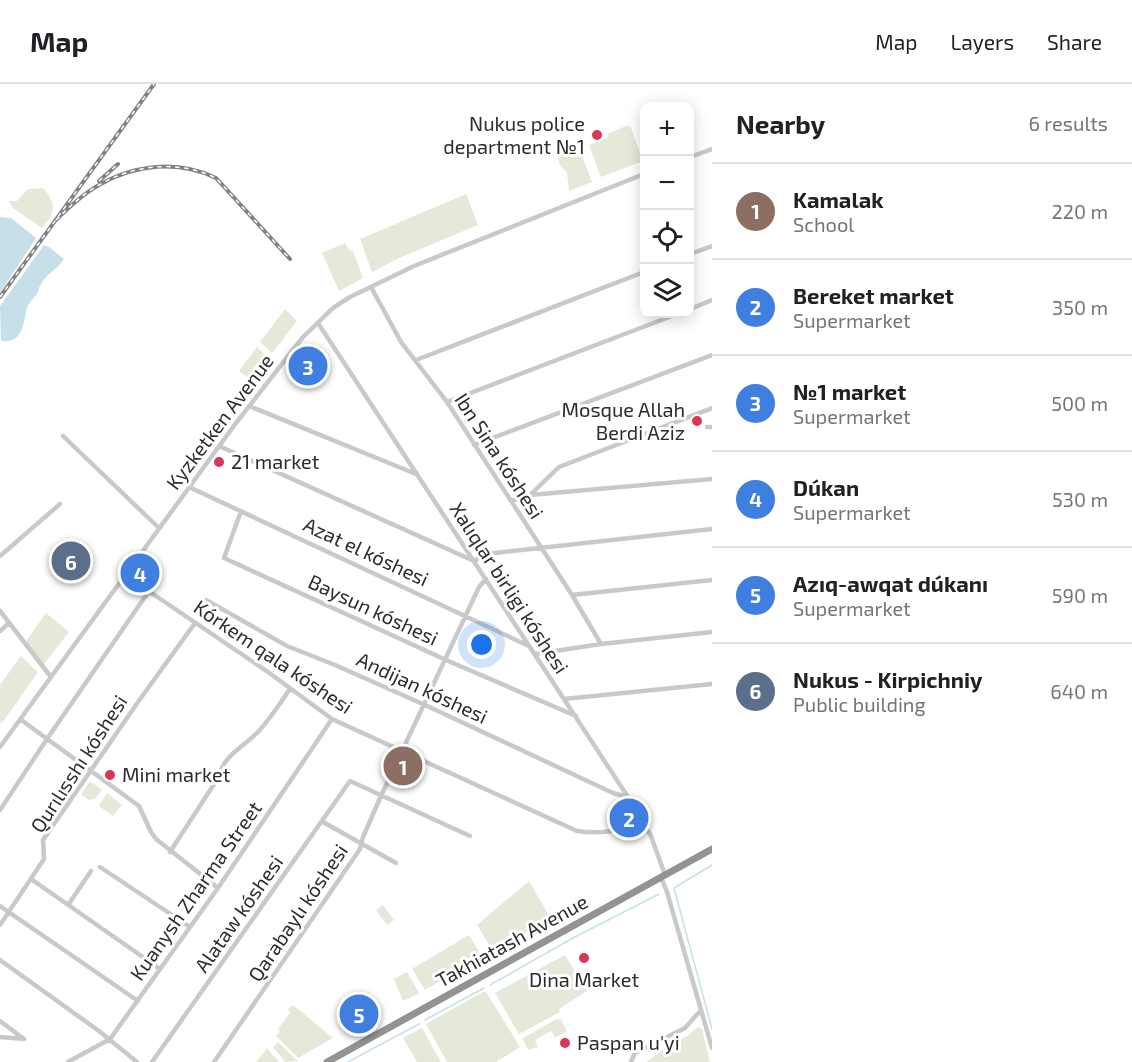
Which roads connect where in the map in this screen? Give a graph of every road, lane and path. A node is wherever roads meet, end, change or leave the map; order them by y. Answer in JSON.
{"nodes":[{"id":1,"x":712,"y":149,"type":"edge"},
{"id":2,"x":693,"y":156,"type":"edge"},
{"id":3,"x":640,"y":176,"type":"edge"},
{"id":4,"x":712,"y":246,"type":"edge"},
{"id":5,"x":694,"y":253,"type":"edge"},
{"id":6,"x":640,"y":274,"type":"edge"},
{"id":7,"x":371,"y":287,"type":"junction"},
{"id":8,"x":712,"y":300,"type":"edge"},
{"id":9,"x":694,"y":307,"type":"edge"},
{"id":10,"x":667,"y":318,"type":"edge"},
{"id":11,"x":318,"y":323,"type":"junction"},
{"id":12,"x":712,"y":355,"type":"edge"},
{"id":13,"x":416,"y":360,"type":"junction"},
{"id":14,"x":447,"y":402,"type":"junction"},
{"id":15,"x":249,"y":406,"type":"junction"},
{"id":16,"x":712,"y":408,"type":"edge"},
{"id":17,"x":63,"y":436,"type":"dead end"},
{"id":18,"x":474,"y":445,"type":"junction"},
{"id":19,"x":219,"y":446,"type":"junction"},
{"id":20,"x":416,"y":474,"type":"junction"},
{"id":21,"x":712,"y":479,"type":"edge"},
{"id":22,"x":189,"y":487,"type":"junction"},
{"id":23,"x":530,"y":495,"type":"junction"},
{"id":24,"x":511,"y":501,"type":"junction"},
{"id":25,"x":60,"y":504,"type":"dead end"},
{"id":26,"x":242,"y":511,"type":"junction"},
{"id":27,"x":159,"y":528,"type":"junction"},
{"id":28,"x":712,"y":529,"type":"edge"},
{"id":29,"x":540,"y":547,"type":"junction"},
{"id":30,"x":0,"y":556,"type":"edge"},
{"id":31,"x":474,"y":561,"type":"junction"},
{"id":32,"x":125,"y":575,"type":"junction"},
{"id":33,"x":486,"y":579,"type":"junction"},
{"id":34,"x":712,"y":580,"type":"edge"},
{"id":35,"x":149,"y":591,"type":"junction"},
{"id":36,"x":572,"y":595,"type":"junction"},
{"id":37,"x":206,"y":600,"type":"dead end"},
{"id":38,"x":0,"y":610,"type":"edge"},
{"id":39,"x":466,"y":615,"type":"junction"},
{"id":40,"x":9,"y":623,"type":"junction"},
{"id":41,"x":195,"y":623,"type":"junction"},
{"id":42,"x":0,"y":631,"type":"edge"},
{"id":43,"x":712,"y":632,"type":"edge"},
{"id":44,"x":601,"y":644,"type":"junction"},
{"id":45,"x":530,"y":646,"type":"junction"},
{"id":46,"x":535,"y":654,"type":"junction"},
{"id":47,"x":446,"y":660,"type":"junction"},
{"id":48,"x":51,"y":677,"type":"junction"},
{"id":49,"x":712,"y":684,"type":"edge"},
{"id":50,"x":290,"y":689,"type":"junction"},
{"id":51,"x":564,"y":699,"type":"junction"},
{"id":52,"x":425,"y":705,"type":"junction"},
{"id":53,"x":576,"y":716,"type":"junction"},
{"id":54,"x":20,"y":719,"type":"junction"},
{"id":55,"x":332,"y":719,"type":"junction"},
{"id":56,"x":0,"y":733,"type":"edge"},
{"id":57,"x":6,"y":739,"type":"junction"},
{"id":58,"x":47,"y":739,"type":"junction"},
{"id":59,"x":0,"y":747,"type":"edge"},
{"id":60,"x":403,"y":750,"type":"junction"},
{"id":61,"x":91,"y":771,"type":"junction"},
{"id":62,"x":381,"y":796,"type":"junction"},
{"id":63,"x":628,"y":797,"type":"junction"},
{"id":64,"x":0,"y":810,"type":"edge"},
{"id":65,"x":642,"y":821,"type":"junction"},
{"id":66,"x":323,"y":822,"type":"junction"},
{"id":67,"x":470,"y":836,"type":"dead end"},
{"id":68,"x":362,"y":843,"type":"junction"},
{"id":69,"x":712,"y":849,"type":"edge"},
{"id":70,"x":170,"y":852,"type":"junction"},
{"id":71,"x":396,"y":863,"type":"dead end"},
{"id":72,"x":100,"y":867,"type":"dead end"},
{"id":73,"x":91,"y":871,"type":"dead end"},
{"id":74,"x":663,"y":876,"type":"junction"},
{"id":75,"x":31,"y":879,"type":"junction"},
{"id":76,"x":218,"y":888,"type":"junction"},
{"id":77,"x":68,"y":905,"type":"junction"},
{"id":78,"x":0,"y":906,"type":"edge"},
{"id":79,"x":9,"y":912,"type":"junction"},
{"id":80,"x":0,"y":925,"type":"edge"},
{"id":81,"x":190,"y":927,"type":"junction"},
{"id":82,"x":0,"y":960,"type":"edge"},
{"id":83,"x":160,"y":969,"type":"junction"},
{"id":84,"x":138,"y":1001,"type":"junction"},
{"id":85,"x":701,"y":1010,"type":"junction"},
{"id":86,"x":0,"y":1021,"type":"edge"},
{"id":87,"x":0,"y":1037,"type":"edge"},
{"id":88,"x":110,"y":1039,"type":"junction"},
{"id":89,"x":712,"y":1048,"type":"edge"},
{"id":90,"x":68,"y":1062,"type":"edge"},
{"id":91,"x":137,"y":1062,"type":"edge"},
{"id":92,"x":152,"y":1062,"type":"edge"},
{"id":93,"x":214,"y":1062,"type":"edge"},
{"id":94,"x":327,"y":1062,"type":"edge"},
{"id":95,"x":631,"y":1062,"type":"edge"}],
"edges":[{"from":1,"to":2,"type":"street"},
{"from":3,"to":7,"type":"street","name":"Kyzketken Avenue"},
{"from":4,"to":5,"type":"street"},
{"from":6,"to":13,"type":"street"},
{"from":7,"to":11,"type":"street","name":"Kyzketken Avenue"},
{"from":7,"to":13,"type":"street","name":"Ibn Sina kóshesi"},
{"from":8,"to":9,"type":"street"},
{"from":10,"to":14,"type":"street"},
{"from":11,"to":15,"type":"street","name":"Kyzketken Avenue"},
{"from":11,"to":20,"type":"street","name":"Xalıqlar birligi kóshesi"},
{"from":12,"to":18,"type":"street"},
{"from":13,"to":14,"type":"street","name":"Ibn Sina kóshesi"},
{"from":14,"to":18,"type":"street","name":"Ibn Sina kóshesi"},
{"from":15,"to":19,"type":"street","name":"Kyzketken Avenue"},
{"from":15,"to":20,"type":"street"},
{"from":16,"to":23,"type":"street"},
{"from":17,"to":27,"type":"street"},
{"from":18,"to":24,"type":"street","name":"Ibn Sina kóshesi"},
{"from":19,"to":22,"type":"street","name":"Kyzketken Avenue"},
{"from":19,"to":31,"type":"street"},
{"from":20,"to":31,"type":"street","name":"Xalıqlar birligi kóshesi"},
{"from":21,"to":23,"type":"street"},
{"from":22,"to":26,"type":"street","name":"Azat el kóshesi"},
{"from":22,"to":27,"type":"street","name":"Kyzketken Avenue"},
{"from":23,"to":24,"type":"street"},
{"from":24,"to":29,"type":"street","name":"Ibn Sina kóshesi"},
{"from":25,"to":30,"type":"street"},
{"from":26,"to":39,"type":"street","name":"Azat el kóshesi"},
{"from":26,"to":47,"type":"street","name":"Baysun kóshesi"},
{"from":27,"to":32,"type":"street","name":"Kyzketken Avenue"},
{"from":28,"to":29,"type":"street"},
{"from":29,"to":31,"type":"street"},
{"from":29,"to":36,"type":"street","name":"Ibn Sina kóshesi"},
{"from":31,"to":33,"type":"street","name":"Xalıqlar birligi kóshesi"},
{"from":32,"to":35,"type":"street","name":"Kórkem qala kóshesi"},
{"from":32,"to":48,"type":"street","name":"Kyzketken Avenue"},
{"from":33,"to":39,"type":"street","name":"Qarabaylı kóshesi"},
{"from":33,"to":45,"type":"street","name":"Xalıqlar birligi kóshesi"},
{"from":34,"to":36,"type":"street"},
{"from":35,"to":41,"type":"street","name":"Kórkem qala kóshesi"},
{"from":35,"to":58,"type":"street"},
{"from":36,"to":44,"type":"street","name":"Ibn Sina kóshesi"},
{"from":37,"to":52,"type":"street","name":"Andijan kóshesi"},
{"from":38,"to":40,"type":"street"},
{"from":39,"to":45,"type":"street","name":"Azat el kóshesi"},
{"from":39,"to":47,"type":"street","name":"Qarabaylı kóshesi"},
{"from":40,"to":42,"type":"street"},
{"from":40,"to":48,"type":"street"},
{"from":41,"to":50,"type":"street","name":"Kórkem qala kóshesi"},
{"from":41,"to":61,"type":"street","name":"Qurılısshı kóshesi"},
{"from":43,"to":44,"type":"street"},
{"from":44,"to":46,"type":"street"},
{"from":45,"to":46,"type":"street","name":"Xalıqlar birligi kóshesi"},
{"from":46,"to":51,"type":"street","name":"Xalıqlar birligi kóshesi"},
{"from":47,"to":52,"type":"street","name":"Qarabaylı kóshesi"},
{"from":47,"to":53,"type":"street","name":"Baysun kóshesi"},
{"from":48,"to":54,"type":"street","name":"Kyzketken Avenue"},
{"from":49,"to":51,"type":"street"},
{"from":50,"to":55,"type":"street","name":"Kórkem qala kóshesi"},
{"from":50,"to":70,"type":"street"},
{"from":51,"to":53,"type":"street","name":"Xalıqlar birligi kóshesi"},
{"from":52,"to":60,"type":"street","name":"Qarabaylı kóshesi"},
{"from":52,"to":63,"type":"street","name":"Andijan kóshesi"},
{"from":53,"to":63,"type":"street","name":"Xalıqlar birligi kóshesi"},
{"from":54,"to":57,"type":"street","name":"Kyzketken Avenue"},
{"from":54,"to":58,"type":"street"},
{"from":55,"to":60,"type":"street","name":"Kórkem qala kóshesi"},
{"from":55,"to":76,"type":"street","name":"Kuanysh Zharma Street"},
{"from":56,"to":57,"type":"street"},
{"from":57,"to":59,"type":"street","name":"Kyzketken Avenue"},
{"from":58,"to":61,"type":"street"},
{"from":58,"to":64,"type":"street"},
{"from":60,"to":62,"type":"street","name":"Qarabaylı kóshesi"},
{"from":60,"to":65,"type":"street","name":"Kórkem qala kóshesi"},
{"from":61,"to":70,"type":"street"},
{"from":61,"to":75,"type":"street","name":"Qurılısshı kóshesi"},
{"from":62,"to":66,"type":"street","name":"Alataw kóshesi"},
{"from":62,"to":67,"type":"street"},
{"from":62,"to":68,"type":"street","name":"Qarabaylı kóshesi"},
{"from":63,"to":65,"type":"street","name":"Xalıqlar birligi kóshesi"},
{"from":65,"to":74,"type":"street","name":"Xalıqlar birligi kóshesi"},
{"from":66,"to":68,"type":"street"},
{"from":66,"to":92,"type":"street","name":"Alataw kóshesi"},
{"from":68,"to":71,"type":"street"},
{"from":68,"to":93,"type":"street","name":"Qarabaylı kóshesi"},
{"from":69,"to":74,"type":"highway","name":"Takhiatash Avenue"},
{"from":70,"to":76,"type":"street"},
{"from":72,"to":81,"type":"street"},
{"from":73,"to":77,"type":"street"},
{"from":74,"to":85,"type":"street","name":"Xalıqlar birligi kóshesi"},
{"from":74,"to":94,"type":"highway","name":"Takhiatash Avenue"},
{"from":75,"to":77,"type":"street"},
{"from":75,"to":79,"type":"street","name":"Qurılısshı kóshesi"},
{"from":76,"to":81,"type":"street","name":"Kuanysh Zharma Street"},
{"from":77,"to":83,"type":"street"},
{"from":78,"to":79,"type":"street"},
{"from":79,"to":80,"type":"street","name":"Qurılısshı kóshesi"},
{"from":79,"to":84,"type":"street"},
{"from":81,"to":83,"type":"street","name":"Kuanysh Zharma Street"},
{"from":82,"to":88,"type":"street"},
{"from":83,"to":84,"type":"street","name":"Kuanysh Zharma Street"},
{"from":84,"to":88,"type":"street","name":"Kuanysh Zharma Street"},
{"from":85,"to":89,"type":"street","name":"Xalıqlar birligi kóshesi"},
{"from":85,"to":95,"type":"street"},
{"from":86,"to":87,"type":"street"},
{"from":88,"to":90,"type":"street","name":"Kuanysh Zharma Street"},
{"from":88,"to":91,"type":"street"}]}
